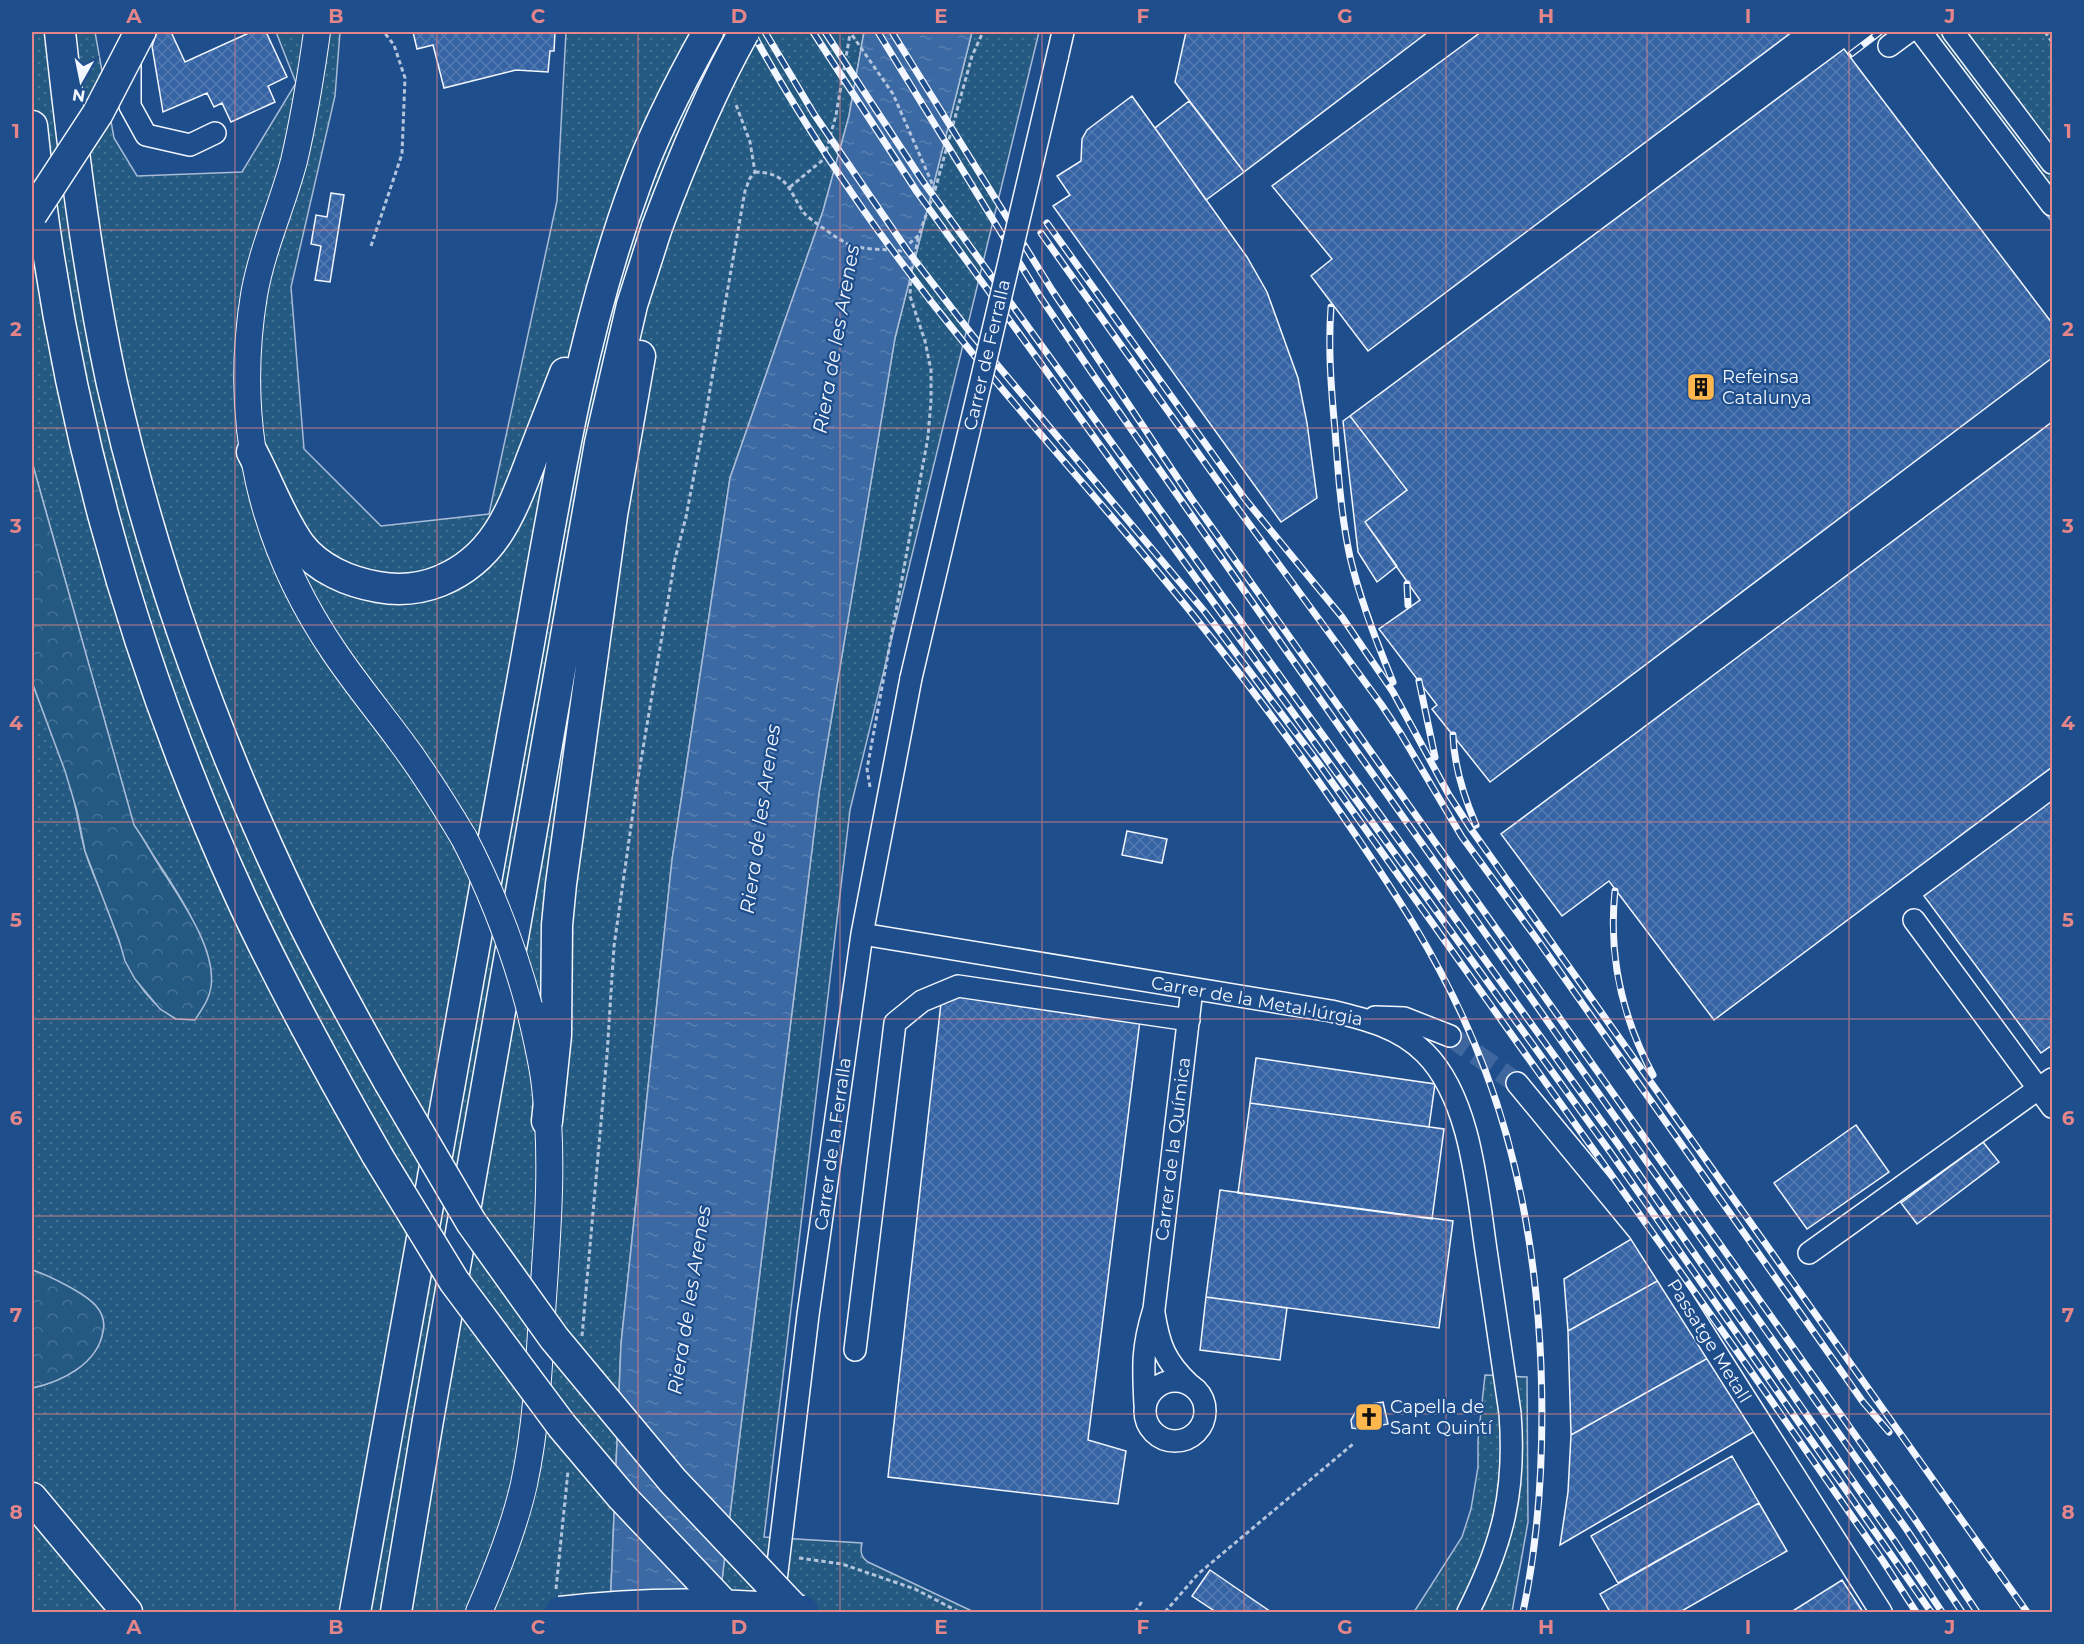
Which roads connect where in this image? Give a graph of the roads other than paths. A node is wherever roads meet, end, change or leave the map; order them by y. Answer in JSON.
{"nodes":[{"id":1,"x":60,"y":32,"type":"edge"},
{"id":2,"x":130,"y":32,"type":"edge"},
{"id":3,"x":140,"y":32,"type":"edge"},
{"id":4,"x":317,"y":32,"type":"edge"},
{"id":5,"x":708,"y":32,"type":"edge"},
{"id":6,"x":744,"y":32,"type":"edge"},
{"id":7,"x":1063,"y":32,"type":"edge"},
{"id":8,"x":1908,"y":32,"type":"edge"},
{"id":9,"x":1921,"y":32,"type":"edge"},
{"id":10,"x":1953,"y":32,"type":"edge"},
{"id":11,"x":1889,"y":46,"type":"dead end"},
{"id":12,"x":32,"y":126,"type":"edge"},
{"id":13,"x":215,"y":133,"type":"dead end"},
{"id":14,"x":2052,"y":163,"type":"edge"},
{"id":15,"x":2052,"y":205,"type":"edge"},
{"id":16,"x":32,"y":214,"type":"edge"},
{"id":17,"x":593,"y":307,"type":"junction"},
{"id":18,"x":640,"y":308,"type":"junction"},
{"id":19,"x":252,"y":452,"type":"junction"},
{"id":20,"x":911,"y":678,"type":"joint"},
{"id":21,"x":1914,"y":920,"type":"dead end"},
{"id":22,"x":862,"y":934,"type":"junction"},
{"id":23,"x":1192,"y":989,"type":"junction"},
{"id":24,"x":1359,"y":1017,"type":"junction"},
{"id":25,"x":1189,"y":1020,"type":"junction"},
{"id":26,"x":1450,"y":1036,"type":"tunnel mouth"},
{"id":27,"x":1517,"y":1083,"type":"tunnel mouth"},
{"id":28,"x":2046,"y":1083,"type":"edge"},
{"id":29,"x":2052,"y":1107,"type":"edge"},
{"id":30,"x":547,"y":1120,"type":"junction"},
{"id":31,"x":1809,"y":1253,"type":"dead end"},
{"id":32,"x":1154,"y":1309,"type":"junction"},
{"id":33,"x":855,"y":1350,"type":"dead end"},
{"id":34,"x":1189,"y":1384,"type":"junction"},
{"id":35,"x":1144,"y":1405,"type":"junction"},
{"id":36,"x":32,"y":1498,"type":"edge"},
{"id":37,"x":558,"y":1604,"type":"edge"},
{"id":38,"x":126,"y":1612,"type":"edge"},
{"id":39,"x":355,"y":1612,"type":"edge"},
{"id":40,"x":396,"y":1612,"type":"edge"},
{"id":41,"x":480,"y":1612,"type":"edge"},
{"id":42,"x":731,"y":1612,"type":"edge"},
{"id":43,"x":772,"y":1612,"type":"edge"},
{"id":44,"x":797,"y":1612,"type":"edge"},
{"id":45,"x":818,"y":1612,"type":"edge"},
{"id":46,"x":1468,"y":1612,"type":"edge"},
{"id":47,"x":1881,"y":1612,"type":"edge"}],
"edges":[{"from":1,"to":44,"type":"highway","bridge":true},
{"from":2,"to":13,"type":"street"},
{"from":3,"to":16,"type":"highway","bridge":true},
{"from":4,"to":19,"type":"main road"},
{"from":5,"to":17,"type":"highway"},
{"from":6,"to":18,"type":"highway","bridge":true},
{"from":7,"to":20,"type":"street","name":"Carrer de Ferralla","bridge":true},
{"from":8,"to":11,"type":"street"},
{"from":9,"to":15,"type":"street"},
{"from":10,"to":14,"type":"street"},
{"from":12,"to":42,"type":"highway","bridge":true},
{"from":17,"to":19,"type":"highway"},
{"from":17,"to":39,"type":"highway"},
{"from":18,"to":30,"type":"highway"},
{"from":18,"to":40,"type":"highway"},
{"from":19,"to":30,"type":"main road","bridge":true},
{"from":20,"to":22,"type":"street","name":"Carrer de la Ferralla"},
{"from":21,"to":28,"type":"street"},
{"from":22,"to":23,"type":"street","name":"Carrer de la Metal·lúrgia"},
{"from":22,"to":43,"type":"street","name":"Carrer de la Ferralla"},
{"from":23,"to":24,"type":"street","name":"Carrer de la Metal·lúrgia"},
{"from":23,"to":25,"type":"street","name":"Carrer de la Química"},
{"from":24,"to":26,"type":"street"},
{"from":24,"to":46,"type":"street","name":"Carrer de la Metal·lúrgia"},
{"from":25,"to":32,"type":"street","name":"Carrer de la Química"},
{"from":25,"to":33,"type":"street"},
{"from":27,"to":47,"type":"street","name":"Passatge Metall"},
{"from":28,"to":29,"type":"street"},
{"from":28,"to":31,"type":"street"},
{"from":30,"to":41,"type":"main road"},
{"from":32,"to":34,"type":"street","name":"Carrer de la Química"},
{"from":32,"to":35,"type":"street","name":"Carrer de la Química"},
{"from":34,"to":35,"type":"street"},
{"from":34,"to":35,"type":"street"},
{"from":36,"to":38,"type":"highway"},
{"from":37,"to":45,"type":"highway","bridge":true}]}
